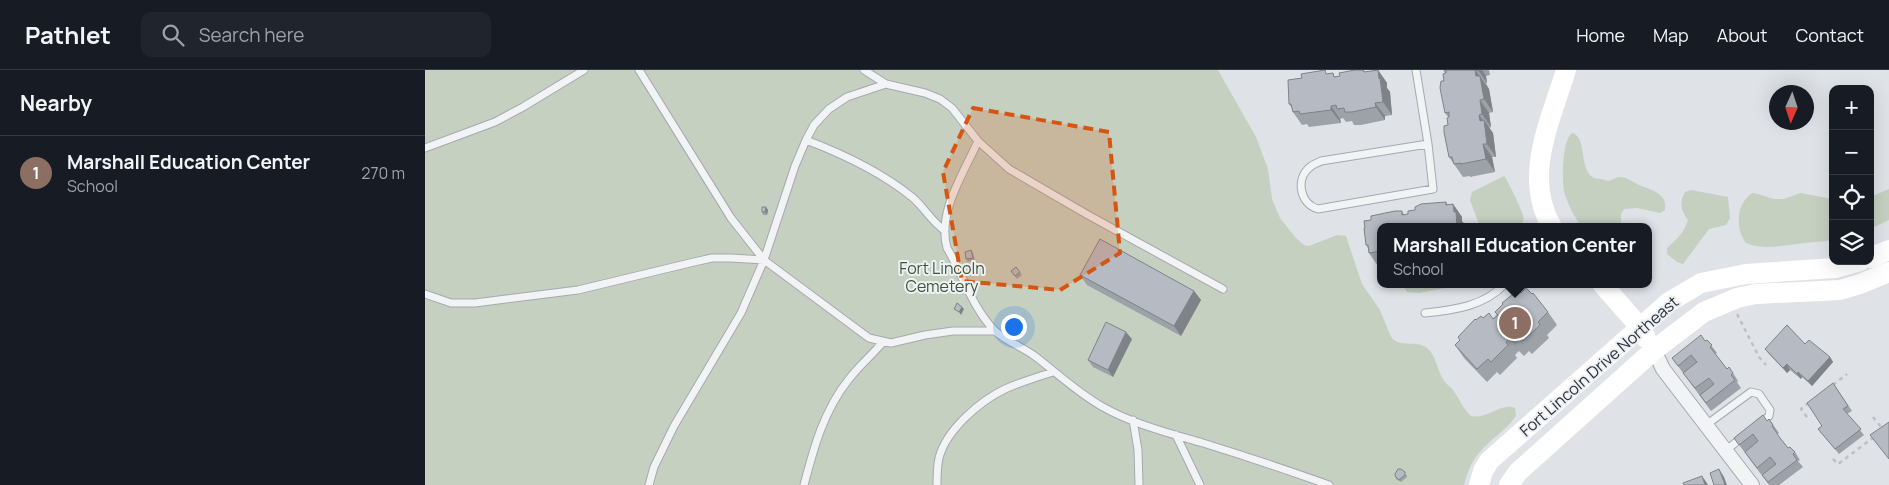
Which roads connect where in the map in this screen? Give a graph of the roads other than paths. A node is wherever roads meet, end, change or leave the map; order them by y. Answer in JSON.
{"nodes":[{"id":1,"x":584,"y":70,"type":"edge"},
{"id":2,"x":639,"y":70,"type":"edge"},
{"id":3,"x":864,"y":70,"type":"edge"},
{"id":4,"x":1416,"y":70,"type":"edge"},
{"id":5,"x":1566,"y":70,"type":"edge"},
{"id":6,"x":886,"y":84,"type":"junction"},
{"id":7,"x":806,"y":140,"type":"junction"},
{"id":8,"x":978,"y":140,"type":"junction"},
{"id":9,"x":1428,"y":144,"type":"junction"},
{"id":10,"x":425,"y":148,"type":"edge"},
{"id":11,"x":1550,"y":223,"type":"edge"},
{"id":12,"x":945,"y":230,"type":"junction"},
{"id":13,"x":1889,"y":250,"type":"edge"},
{"id":14,"x":1874,"y":256,"type":"edge"},
{"id":15,"x":764,"y":260,"type":"junction"},
{"id":16,"x":1846,"y":265,"type":"edge"},
{"id":17,"x":1889,"y":272,"type":"edge"},
{"id":18,"x":1502,"y":288,"type":"edge"},
{"id":19,"x":1606,"y":288,"type":"edge"},
{"id":20,"x":1223,"y":289,"type":"dead end"},
{"id":21,"x":425,"y":294,"type":"edge"},
{"id":22,"x":1425,"y":313,"type":"dead end"},
{"id":23,"x":1640,"y":327,"type":"junction"},
{"id":24,"x":995,"y":331,"type":"junction"},
{"id":25,"x":883,"y":342,"type":"junction"},
{"id":26,"x":1654,"y":350,"type":"junction"},
{"id":27,"x":1053,"y":372,"type":"junction"},
{"id":28,"x":1133,"y":420,"type":"junction"},
{"id":29,"x":1706,"y":425,"type":"junction"},
{"id":30,"x":1176,"y":435,"type":"junction"},
{"id":31,"x":1725,"y":451,"type":"junction"},
{"id":32,"x":649,"y":485,"type":"edge"},
{"id":33,"x":804,"y":485,"type":"edge"},
{"id":34,"x":937,"y":485,"type":"edge"},
{"id":35,"x":1139,"y":485,"type":"edge"},
{"id":36,"x":1200,"y":485,"type":"edge"},
{"id":37,"x":1329,"y":485,"type":"edge"},
{"id":38,"x":1479,"y":485,"type":"edge"},
{"id":39,"x":1509,"y":485,"type":"edge"},
{"id":40,"x":1752,"y":485,"type":"edge"}],
"edges":[{"from":1,"to":10,"type":"lane"},
{"from":2,"to":15,"type":"lane"},
{"from":3,"to":6,"type":"lane"},
{"from":4,"to":9,"type":"lane"},
{"from":5,"to":11,"type":"street"},
{"from":6,"to":7,"type":"lane"},
{"from":6,"to":8,"type":"lane"},
{"from":7,"to":12,"type":"lane"},
{"from":7,"to":15,"type":"lane"},
{"from":8,"to":12,"type":"lane"},
{"from":8,"to":20,"type":"lane"},
{"from":9,"to":9,"type":"lane"},
{"from":12,"to":24,"type":"lane"},
{"from":13,"to":14,"type":"street"},
{"from":15,"to":21,"type":"lane"},
{"from":15,"to":25,"type":"lane"},
{"from":15,"to":32,"type":"lane"},
{"from":16,"to":23,"type":"street","name":"Fort Lincoln Drive Northeast"},
{"from":17,"to":26,"type":"street","name":"Fort Lincoln Drive Northeast"},
{"from":18,"to":22,"type":"lane"},
{"from":19,"to":23,"type":"street"},
{"from":23,"to":26,"type":"street"},
{"from":23,"to":38,"type":"street","name":"Fort Lincoln Drive Northeast"},
{"from":24,"to":25,"type":"lane"},
{"from":24,"to":27,"type":"lane"},
{"from":25,"to":33,"type":"lane"},
{"from":26,"to":29,"type":"street"},
{"from":26,"to":39,"type":"street","name":"Fort Lincoln Drive Northeast"},
{"from":27,"to":28,"type":"lane"},
{"from":27,"to":34,"type":"lane"},
{"from":28,"to":30,"type":"lane"},
{"from":28,"to":35,"type":"lane"},
{"from":29,"to":31,"type":"street"},
{"from":29,"to":31,"type":"lane"},
{"from":30,"to":36,"type":"lane"},
{"from":30,"to":37,"type":"lane"},
{"from":31,"to":40,"type":"street"}]}
